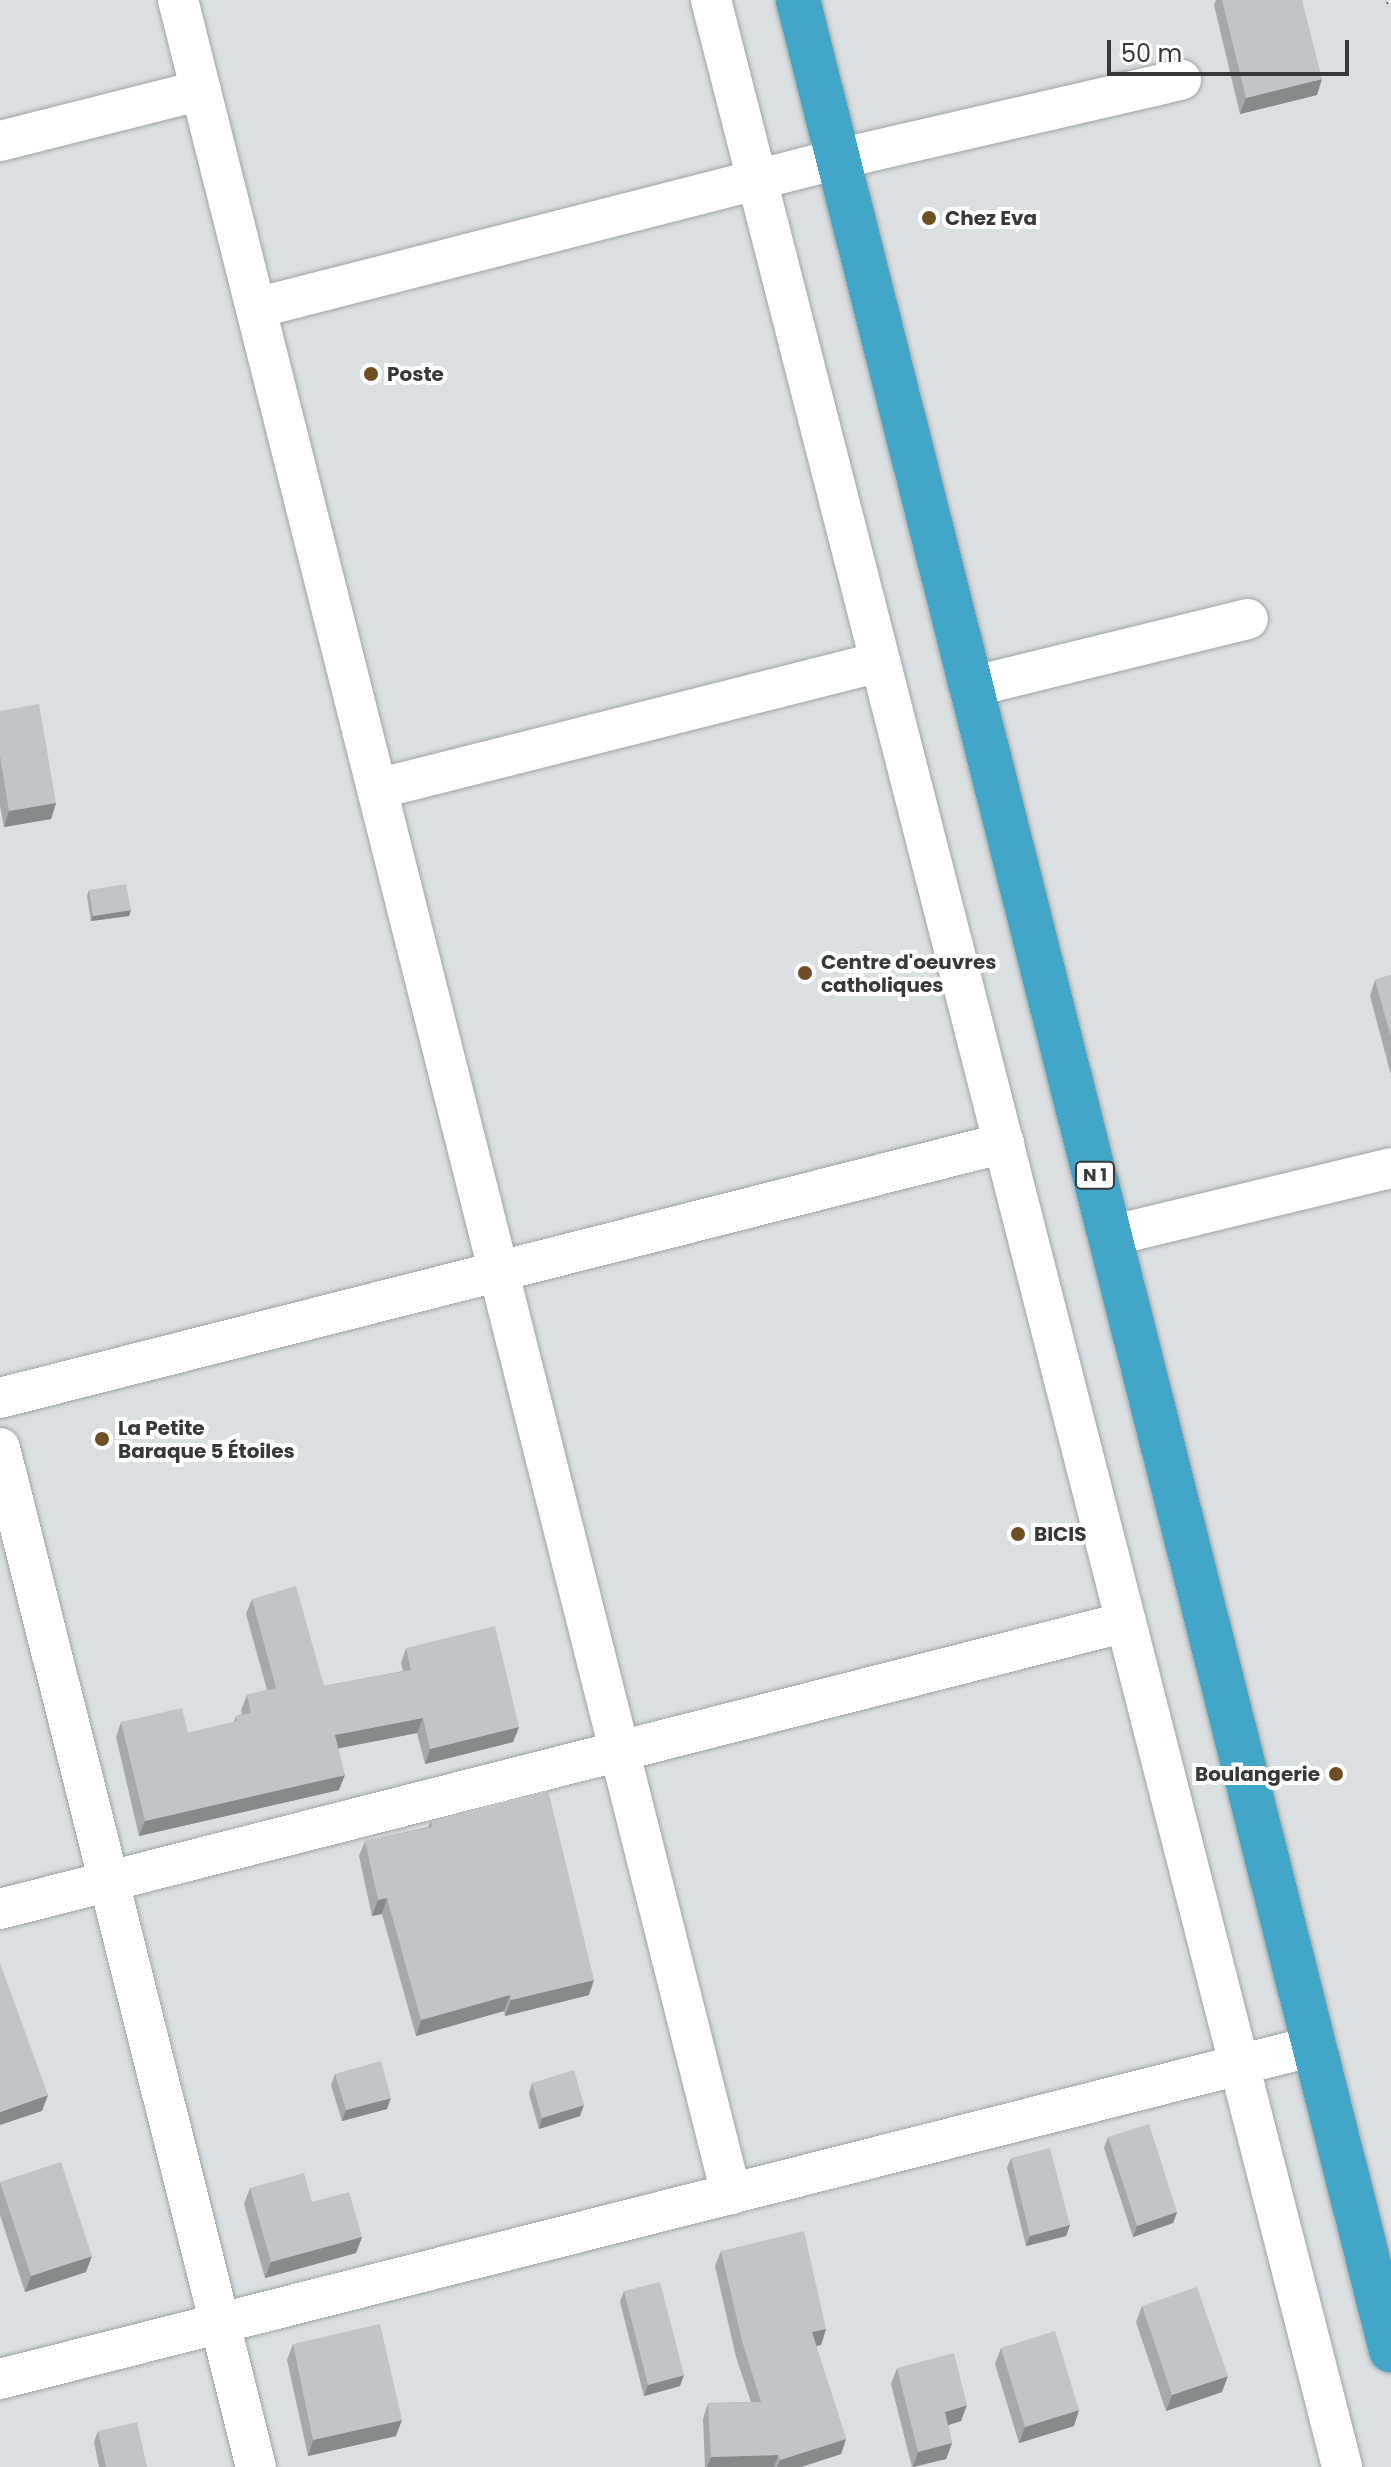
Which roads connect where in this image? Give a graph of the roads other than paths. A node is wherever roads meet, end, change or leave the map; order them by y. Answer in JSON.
{"nodes":[{"id":1,"x":178,"y":0,"type":"edge"},
{"id":2,"x":711,"y":0,"type":"edge"},
{"id":3,"x":798,"y":0,"type":"edge"},
{"id":4,"x":1181,"y":80,"type":"dead end"},
{"id":5,"x":201,"y":90,"type":"junction"},
{"id":6,"x":0,"y":141,"type":"edge"},
{"id":7,"x":838,"y":159,"type":"junction"},
{"id":8,"x":757,"y":180,"type":"junction"},
{"id":9,"x":256,"y":308,"type":"junction"},
{"id":10,"x":1248,"y":619,"type":"dead end"},
{"id":11,"x":880,"y":662,"type":"junction"},
{"id":12,"x":971,"y":687,"type":"junction"},
{"id":13,"x":377,"y":789,"type":"junction"},
{"id":14,"x":1004,"y":1143,"type":"junction"},
{"id":15,"x":1391,"y":1168,"type":"edge"},
{"id":16,"x":1110,"y":1236,"type":"junction"},
{"id":17,"x":499,"y":1271,"type":"junction"},
{"id":18,"x":0,"y":1398,"type":"edge"},
{"id":19,"x":0,"y":1448,"type":"edge"},
{"id":20,"x":1126,"y":1622,"type":"junction"},
{"id":21,"x":620,"y":1751,"type":"junction"},
{"id":22,"x":109,"y":1881,"type":"junction"},
{"id":23,"x":0,"y":1909,"type":"edge"},
{"id":24,"x":1314,"y":2046,"type":"junction"},
{"id":25,"x":1239,"y":2065,"type":"junction"},
{"id":26,"x":731,"y":2194,"type":"junction"},
{"id":27,"x":1378,"y":2258,"type":"edge"},
{"id":28,"x":220,"y":2323,"type":"junction"},
{"id":29,"x":1391,"y":2350,"type":"edge"},
{"id":30,"x":0,"y":2379,"type":"edge"},
{"id":31,"x":256,"y":2467,"type":"edge"},
{"id":32,"x":1342,"y":2467,"type":"edge"}],
"edges":[{"from":1,"to":5,"type":"street"},
{"from":2,"to":8,"type":"street"},
{"from":3,"to":7,"type":"highway","number":"N 1"},
{"from":4,"to":7,"type":"street"},
{"from":5,"to":6,"type":"street"},
{"from":5,"to":9,"type":"street"},
{"from":7,"to":8,"type":"street"},
{"from":7,"to":12,"type":"highway","number":"N 1"},
{"from":8,"to":9,"type":"street"},
{"from":8,"to":11,"type":"street"},
{"from":9,"to":13,"type":"street"},
{"from":10,"to":12,"type":"street"},
{"from":11,"to":13,"type":"street"},
{"from":11,"to":14,"type":"street"},
{"from":12,"to":16,"type":"highway","number":"N 1"},
{"from":13,"to":17,"type":"street"},
{"from":14,"to":17,"type":"street"},
{"from":14,"to":20,"type":"street"},
{"from":15,"to":16,"type":"street"},
{"from":16,"to":24,"type":"highway","number":"N 1"},
{"from":17,"to":18,"type":"street"},
{"from":17,"to":21,"type":"street"},
{"from":19,"to":22,"type":"street"},
{"from":20,"to":21,"type":"street"},
{"from":20,"to":25,"type":"street"},
{"from":21,"to":22,"type":"street"},
{"from":21,"to":26,"type":"street"},
{"from":22,"to":23,"type":"street"},
{"from":22,"to":28,"type":"street"},
{"from":24,"to":25,"type":"street"},
{"from":24,"to":27,"type":"highway","number":"N 1"},
{"from":25,"to":26,"type":"street"},
{"from":25,"to":32,"type":"street"},
{"from":26,"to":28,"type":"street"},
{"from":27,"to":29,"type":"highway","number":"N 1"},
{"from":28,"to":30,"type":"street"},
{"from":28,"to":31,"type":"street"}]}
